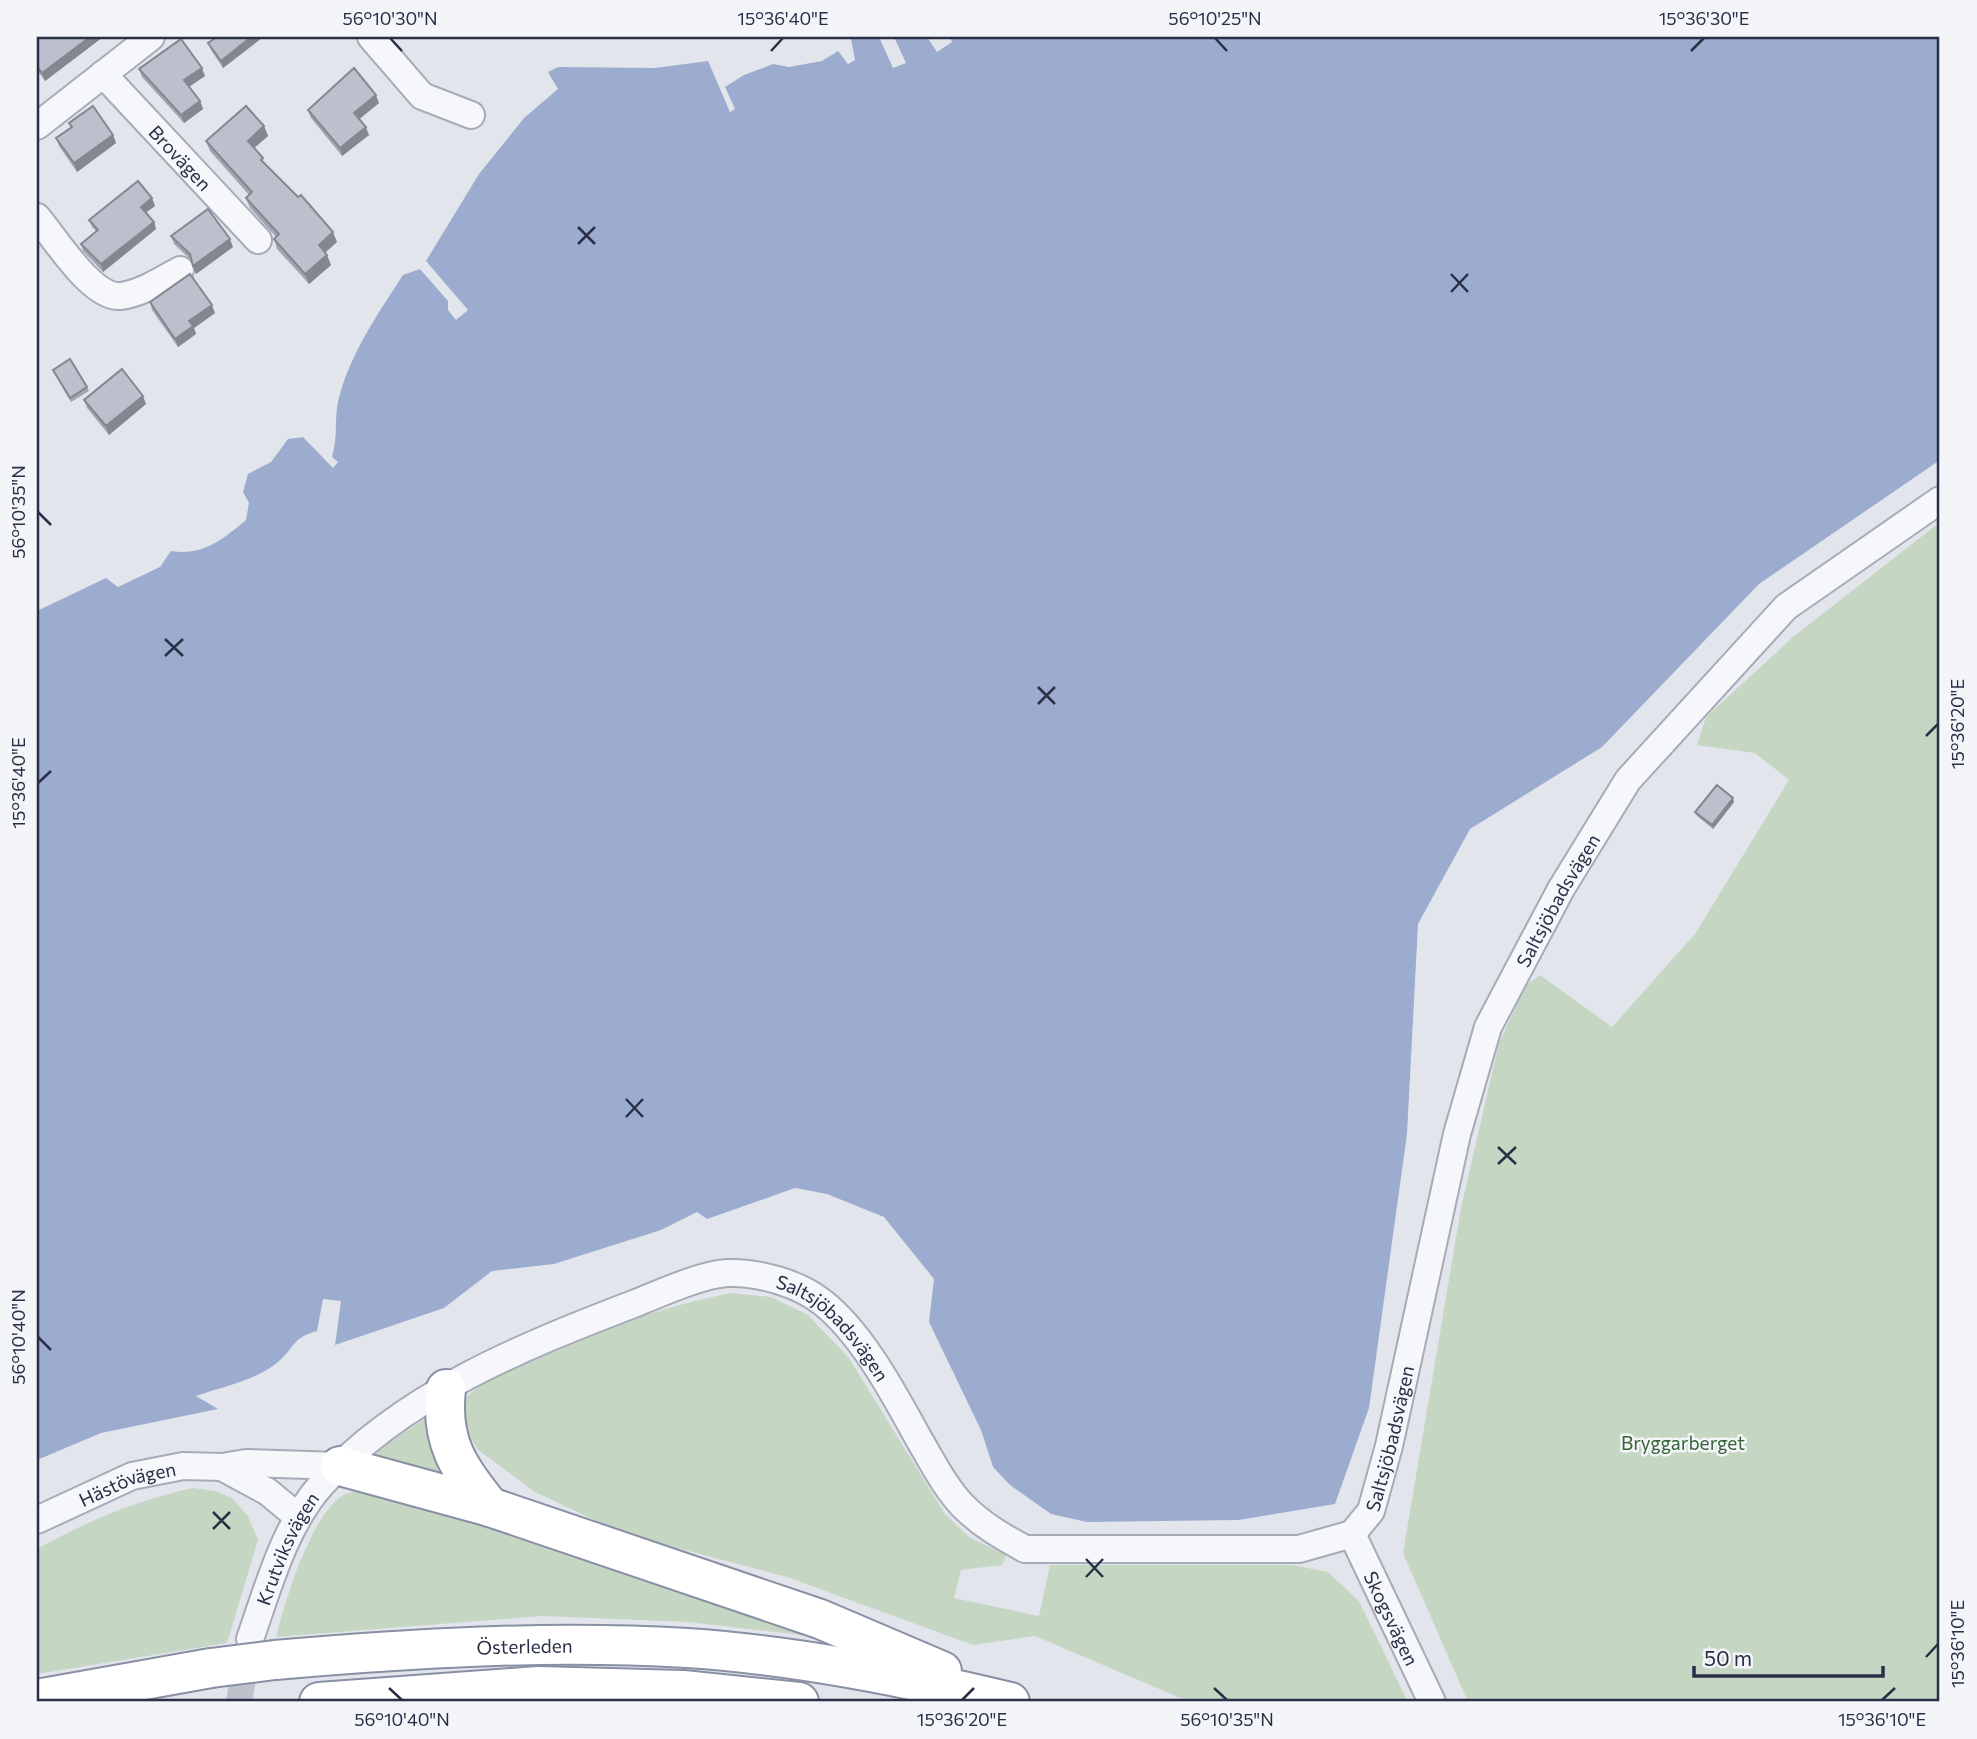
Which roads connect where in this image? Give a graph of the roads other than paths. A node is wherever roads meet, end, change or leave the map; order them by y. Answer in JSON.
{"nodes":[{"id":1,"x":151,"y":37,"type":"edge"},
{"id":2,"x":371,"y":37,"type":"edge"},
{"id":3,"x":103,"y":74,"type":"junction"},
{"id":4,"x":471,"y":114,"type":"dead end"},
{"id":5,"x":37,"y":126,"type":"edge"},
{"id":6,"x":37,"y":217,"type":"edge"},
{"id":7,"x":258,"y":240,"type":"dead end"},
{"id":8,"x":180,"y":270,"type":"dead end"},
{"id":9,"x":1940,"y":500,"type":"edge"},
{"id":10,"x":446,"y":1389,"type":"junction"},
{"id":11,"x":222,"y":1466,"type":"junction"},
{"id":12,"x":340,"y":1466,"type":"junction"},
{"id":13,"x":490,"y":1507,"type":"junction"},
{"id":14,"x":298,"y":1517,"type":"junction"},
{"id":15,"x":37,"y":1520,"type":"edge"},
{"id":16,"x":1352,"y":1534,"type":"junction"},
{"id":17,"x":263,"y":1650,"type":"junction"},
{"id":18,"x":37,"y":1699,"type":"edge"},
{"id":19,"x":318,"y":1702,"type":"edge"},
{"id":20,"x":799,"y":1702,"type":"edge"},
{"id":21,"x":1009,"y":1702,"type":"edge"},
{"id":22,"x":1432,"y":1702,"type":"edge"}],
"edges":[{"from":1,"to":3,"type":"street"},
{"from":2,"to":4,"type":"street"},
{"from":3,"to":5,"type":"street"},
{"from":3,"to":7,"type":"street","name":"Brovägen"},
{"from":6,"to":8,"type":"street"},
{"from":9,"to":16,"type":"street","name":"Saltsjöbadsvägen"},
{"from":10,"to":12,"type":"street","name":"Saltsjöbadsvägen"},
{"from":10,"to":13,"type":"highway"},
{"from":10,"to":16,"type":"street","name":"Saltsjöbadsvägen"},
{"from":11,"to":12,"type":"street","name":"Hästövägen"},
{"from":11,"to":14,"type":"street","name":"Hästövägen"},
{"from":11,"to":15,"type":"street","name":"Hästövägen"},
{"from":12,"to":13,"type":"highway"},
{"from":12,"to":14,"type":"street","name":"Krutviksvägen"},
{"from":13,"to":21,"type":"highway"},
{"from":14,"to":17,"type":"street","name":"Krutviksvägen"},
{"from":16,"to":22,"type":"street","name":"Skogsvägen"},
{"from":17,"to":18,"type":"highway","name":"Österleden","bridge":true},
{"from":17,"to":21,"type":"highway","name":"Österleden"},
{"from":19,"to":20,"type":"highway"}]}
